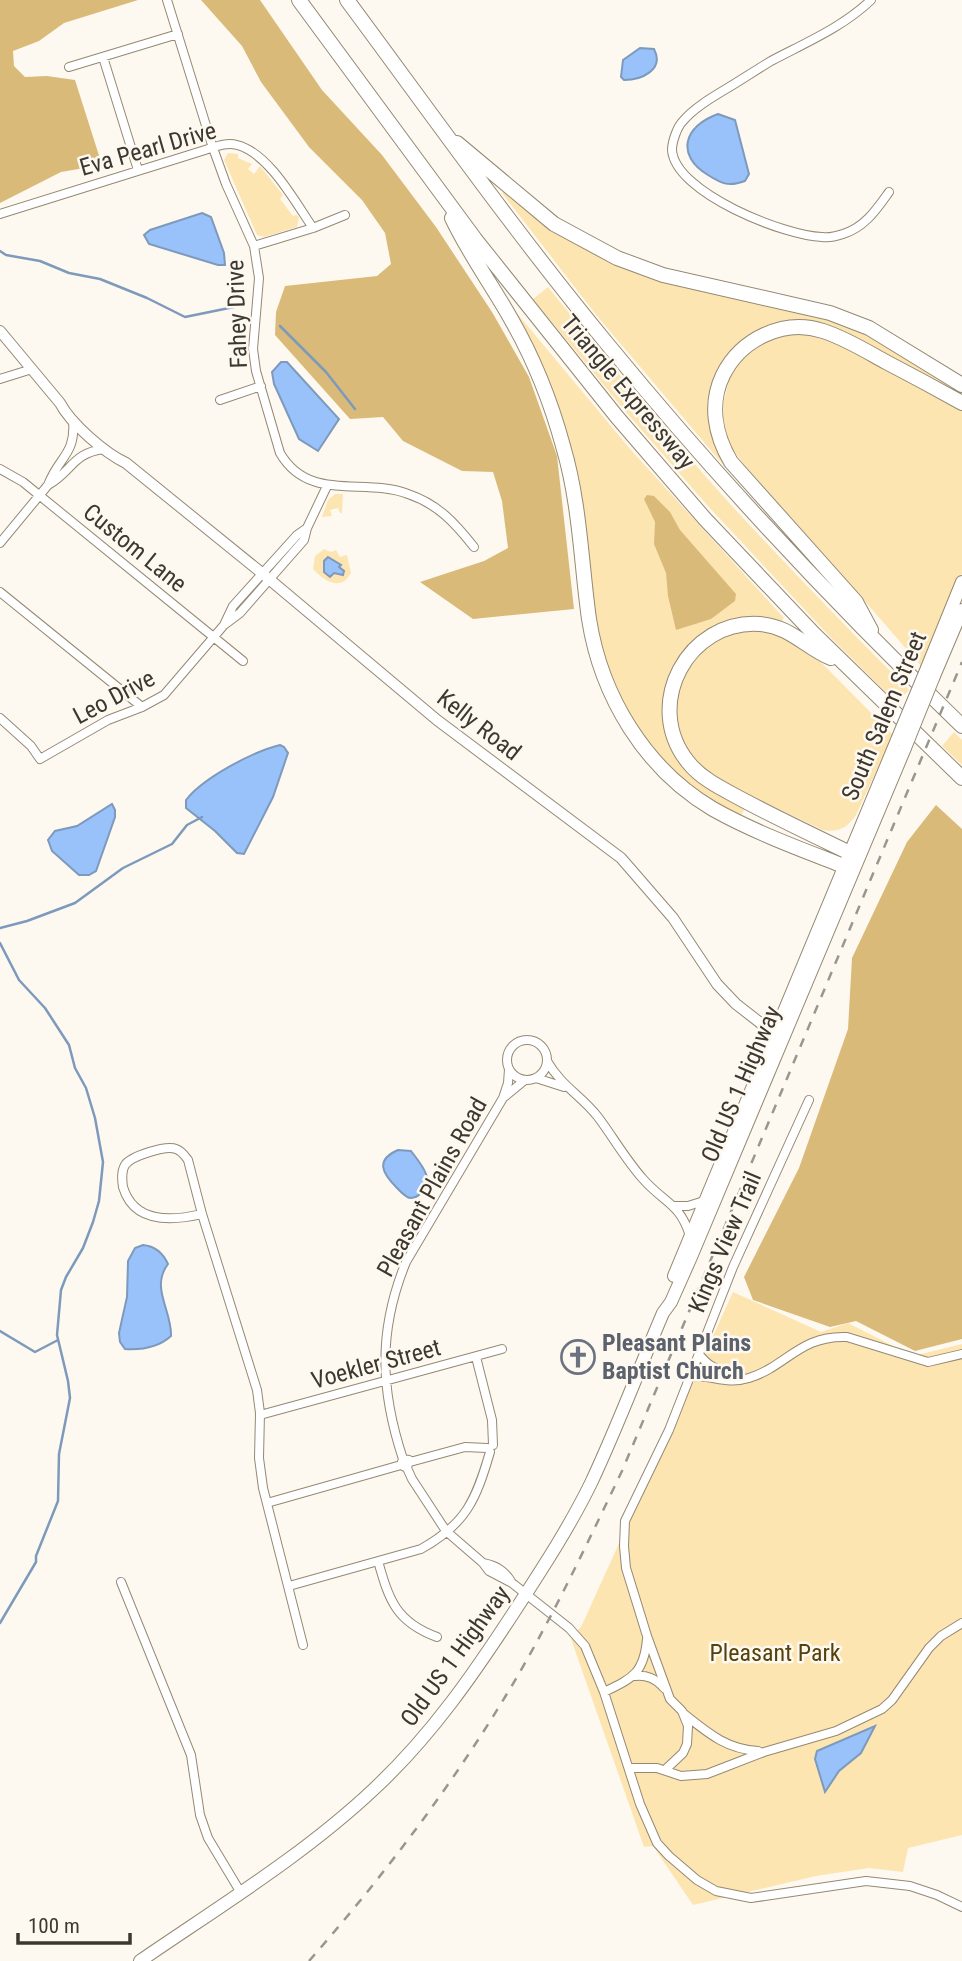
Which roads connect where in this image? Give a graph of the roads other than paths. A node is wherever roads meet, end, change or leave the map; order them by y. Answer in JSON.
{"nodes":[{"id":1,"x":167,"y":0,"type":"edge"},
{"id":2,"x":299,"y":0,"type":"edge"},
{"id":3,"x":347,"y":0,"type":"edge"},
{"id":4,"x":871,"y":0,"type":"edge"},
{"id":5,"x":178,"y":34,"type":"junction"},
{"id":6,"x":103,"y":57,"type":"junction"},
{"id":7,"x":69,"y":67,"type":"dead end"},
{"id":8,"x":447,"y":136,"type":"junction"},
{"id":9,"x":213,"y":148,"type":"junction"},
{"id":10,"x":138,"y":170,"type":"junction"},
{"id":11,"x":437,"y":187,"type":"junction"},
{"id":12,"x":889,"y":192,"type":"dead end"},
{"id":13,"x":0,"y":214,"type":"edge"},
{"id":14,"x":345,"y":215,"type":"dead end"},
{"id":15,"x":313,"y":228,"type":"junction"},
{"id":16,"x":254,"y":246,"type":"junction"},
{"id":17,"x":0,"y":331,"type":"edge"},
{"id":18,"x":32,"y":369,"type":"junction"},
{"id":19,"x":0,"y":379,"type":"edge"},
{"id":20,"x":962,"y":385,"type":"edge"},
{"id":21,"x":261,"y":386,"type":"junction"},
{"id":22,"x":220,"y":400,"type":"dead end"},
{"id":23,"x":60,"y":403,"type":"junction"},
{"id":24,"x":962,"y":403,"type":"edge"},
{"id":25,"x":73,"y":420,"type":"junction"},
{"id":26,"x":104,"y":449,"type":"junction"},
{"id":27,"x":126,"y":463,"type":"junction"},
{"id":28,"x":0,"y":469,"type":"edge"},
{"id":29,"x":48,"y":485,"type":"junction"},
{"id":30,"x":327,"y":486,"type":"junction"},
{"id":31,"x":38,"y":495,"type":"junction"},
{"id":32,"x":0,"y":542,"type":"edge"},
{"id":33,"x":474,"y":547,"type":"dead end"},
{"id":34,"x":267,"y":577,"type":"junction"},
{"id":35,"x":962,"y":582,"type":"edge"},
{"id":36,"x":0,"y":592,"type":"edge"},
{"id":37,"x":962,"y":610,"type":"edge"},
{"id":38,"x":214,"y":637,"type":"junction"},
{"id":39,"x":881,"y":648,"type":"junction"},
{"id":40,"x":243,"y":661,"type":"dead end"},
{"id":41,"x":847,"y":665,"type":"junction"},
{"id":42,"x":931,"y":672,"type":"junction"},
{"id":43,"x":142,"y":707,"type":"junction"},
{"id":44,"x":0,"y":718,"type":"edge"},
{"id":45,"x":962,"y":726,"type":"edge"},
{"id":46,"x":962,"y":778,"type":"edge"},
{"id":47,"x":851,"y":862,"type":"junction"},
{"id":48,"x":778,"y":1037,"type":"junction"},
{"id":49,"x":547,"y":1061,"type":"junction"},
{"id":50,"x":509,"y":1069,"type":"junction"},
{"id":51,"x":536,"y":1078,"type":"junction"},
{"id":52,"x":524,"y":1080,"type":"junction"},
{"id":53,"x":567,"y":1088,"type":"junction"},
{"id":54,"x":503,"y":1098,"type":"junction"},
{"id":55,"x":809,"y":1100,"type":"dead end"},
{"id":56,"x":704,"y":1201,"type":"junction"},
{"id":57,"x":675,"y":1206,"type":"junction"},
{"id":58,"x":202,"y":1214,"type":"junction"},
{"id":59,"x":690,"y":1236,"type":"junction"},
{"id":60,"x":663,"y":1312,"type":"junction"},
{"id":61,"x":502,"y":1349,"type":"dead end"},
{"id":62,"x":699,"y":1354,"type":"junction"},
{"id":63,"x":962,"y":1354,"type":"edge"},
{"id":64,"x":476,"y":1357,"type":"junction"},
{"id":65,"x":691,"y":1376,"type":"junction"},
{"id":66,"x":739,"y":1380,"type":"junction"},
{"id":67,"x":386,"y":1382,"type":"junction"},
{"id":68,"x":260,"y":1415,"type":"junction"},
{"id":69,"x":490,"y":1448,"type":"junction"},
{"id":70,"x":405,"y":1464,"type":"junction"},
{"id":71,"x":267,"y":1503,"type":"junction"},
{"id":72,"x":446,"y":1531,"type":"junction"},
{"id":73,"x":378,"y":1561,"type":"junction"},
{"id":74,"x":121,"y":1581,"type":"dead end"},
{"id":75,"x":289,"y":1586,"type":"junction"},
{"id":76,"x":525,"y":1594,"type":"junction"},
{"id":77,"x":962,"y":1623,"type":"edge"},
{"id":78,"x":647,"y":1636,"type":"junction"},
{"id":79,"x":436,"y":1637,"type":"dead end"},
{"id":80,"x":303,"y":1645,"type":"dead end"},
{"id":81,"x":635,"y":1676,"type":"junction"},
{"id":82,"x":604,"y":1692,"type":"junction"},
{"id":83,"x":668,"y":1693,"type":"junction"},
{"id":84,"x":683,"y":1713,"type":"junction"},
{"id":85,"x":764,"y":1752,"type":"junction"},
{"id":86,"x":629,"y":1768,"type":"junction"},
{"id":87,"x":666,"y":1769,"type":"junction"},
{"id":88,"x":241,"y":1893,"type":"junction"},
{"id":89,"x":962,"y":1907,"type":"edge"},
{"id":90,"x":140,"y":1961,"type":"edge"}],
"edges":[{"from":1,"to":5,"type":"street","name":"Fahey Drive"},
{"from":2,"to":11,"type":"highway","name":"Triangle Expressway"},
{"from":3,"to":8,"type":"highway","name":"Triangle Expressway"},
{"from":4,"to":12,"type":"street"},
{"from":5,"to":6,"type":"street"},
{"from":5,"to":9,"type":"street","name":"Fahey Drive"},
{"from":6,"to":7,"type":"street"},
{"from":6,"to":10,"type":"street"},
{"from":8,"to":20,"type":"highway"},
{"from":8,"to":39,"type":"highway","name":"Triangle Expressway"},
{"from":9,"to":10,"type":"street","name":"Eva Pearl Drive"},
{"from":9,"to":15,"type":"street","name":"Eva Pearl Drive"},
{"from":9,"to":16,"type":"street","name":"Fahey Drive"},
{"from":10,"to":13,"type":"street","name":"Eva Pearl Drive"},
{"from":11,"to":41,"type":"highway","name":"Triangle Expressway"},
{"from":11,"to":47,"type":"highway"},
{"from":14,"to":15,"type":"street"},
{"from":15,"to":16,"type":"street"},
{"from":16,"to":21,"type":"street","name":"Fahey Drive"},
{"from":17,"to":18,"type":"street","name":"Kelly Road"},
{"from":18,"to":19,"type":"street"},
{"from":18,"to":23,"type":"street","name":"Kelly Road"},
{"from":21,"to":22,"type":"street"},
{"from":21,"to":30,"type":"street","name":"Fahey Drive"},
{"from":23,"to":25,"type":"street","name":"Kelly Road"},
{"from":23,"to":27,"type":"street","name":"Kelly Road"},
{"from":24,"to":39,"type":"highway"},
{"from":25,"to":26,"type":"street","name":"Kelly Road"},
{"from":25,"to":29,"type":"street"},
{"from":26,"to":27,"type":"street","name":"Kelly Road"},
{"from":26,"to":29,"type":"street"},
{"from":27,"to":34,"type":"street","name":"Kelly Road"},
{"from":28,"to":31,"type":"street","name":"Custom Lane"},
{"from":29,"to":31,"type":"street"},
{"from":30,"to":33,"type":"street","name":"Fahey Drive"},
{"from":30,"to":34,"type":"street","name":"Leo Drive"},
{"from":31,"to":32,"type":"street"},
{"from":31,"to":38,"type":"street","name":"Custom Lane"},
{"from":34,"to":38,"type":"street","name":"Leo Drive"},
{"from":34,"to":48,"type":"street","name":"Kelly Road"},
{"from":35,"to":42,"type":"main road","name":"South Salem Street"},
{"from":36,"to":43,"type":"street"},
{"from":37,"to":42,"type":"main road","name":"South Salem Street"},
{"from":38,"to":40,"type":"street","name":"Custom Lane"},
{"from":38,"to":43,"type":"street","name":"Leo Drive"},
{"from":39,"to":45,"type":"highway","name":"Triangle Expressway"},
{"from":41,"to":46,"type":"highway","name":"Triangle Expressway"},
{"from":41,"to":47,"type":"highway"},
{"from":42,"to":47,"type":"main road","name":"South Salem Street","bridge":true},
{"from":43,"to":44,"type":"street","name":"Leo Drive"},
{"from":47,"to":48,"type":"main road","name":"Old US 1 Highway"},
{"from":48,"to":56,"type":"main road","name":"Old US 1 Highway"},
{"from":48,"to":60,"type":"main road","name":"Old US 1 Highway"},
{"from":49,"to":50,"type":"street"},
{"from":49,"to":51,"type":"street"},
{"from":49,"to":53,"type":"street"},
{"from":50,"to":52,"type":"street"},
{"from":50,"to":54,"type":"street","name":"Pleasant Plains Road"},
{"from":51,"to":52,"type":"street"},
{"from":51,"to":53,"type":"street"},
{"from":52,"to":54,"type":"street","name":"Pleasant Plains Road"},
{"from":53,"to":57,"type":"street"},
{"from":54,"to":67,"type":"street","name":"Pleasant Plains Road"},
{"from":55,"to":62,"type":"street","name":"Kings View Trail"},
{"from":56,"to":57,"type":"street"},
{"from":56,"to":59,"type":"main road","name":"Old US 1 Highway"},
{"from":57,"to":59,"type":"street"},
{"from":58,"to":58,"type":"street"},
{"from":58,"to":68,"type":"street"},
{"from":59,"to":60,"type":"main road","name":"Old US 1 Highway"},
{"from":60,"to":76,"type":"main road","name":"Old US 1 Highway"},
{"from":61,"to":64,"type":"street","name":"Voekler Street"},
{"from":62,"to":65,"type":"street","name":"Kings View Trail"},
{"from":62,"to":66,"type":"street"},
{"from":63,"to":66,"type":"street"},
{"from":64,"to":67,"type":"street","name":"Voekler Street"},
{"from":64,"to":69,"type":"street"},
{"from":65,"to":66,"type":"street"},
{"from":65,"to":78,"type":"street","name":"Kings View Trail"},
{"from":67,"to":68,"type":"street","name":"Voekler Street"},
{"from":67,"to":70,"type":"street","name":"Pleasant Plains Road"},
{"from":68,"to":71,"type":"street"},
{"from":69,"to":70,"type":"street"},
{"from":69,"to":72,"type":"street"},
{"from":70,"to":71,"type":"street"},
{"from":70,"to":72,"type":"street","name":"Pleasant Plains Road"},
{"from":71,"to":75,"type":"street"},
{"from":72,"to":73,"type":"street"},
{"from":72,"to":76,"type":"street","name":"Pleasant Plains Road"},
{"from":73,"to":75,"type":"street"},
{"from":73,"to":79,"type":"street"},
{"from":74,"to":88,"type":"street"},
{"from":75,"to":80,"type":"street"},
{"from":76,"to":82,"type":"street","name":"Pleasant Plains Road"},
{"from":76,"to":88,"type":"main road","name":"Old US 1 Highway"},
{"from":77,"to":85,"type":"street"},
{"from":78,"to":81,"type":"street"},
{"from":78,"to":83,"type":"street","name":"Kings View Trail"},
{"from":81,"to":82,"type":"street"},
{"from":81,"to":83,"type":"street","name":"Kings View Trail"},
{"from":82,"to":86,"type":"street","name":"Pleasant Plains Road"},
{"from":83,"to":84,"type":"street","name":"Kings View Trail"},
{"from":84,"to":85,"type":"street","name":"Kings View Trail"},
{"from":84,"to":87,"type":"street"},
{"from":85,"to":87,"type":"street"},
{"from":86,"to":87,"type":"street"},
{"from":86,"to":89,"type":"street","name":"Pleasant Plains Road"},
{"from":88,"to":90,"type":"main road","name":"Old US 1 Highway"}]}
